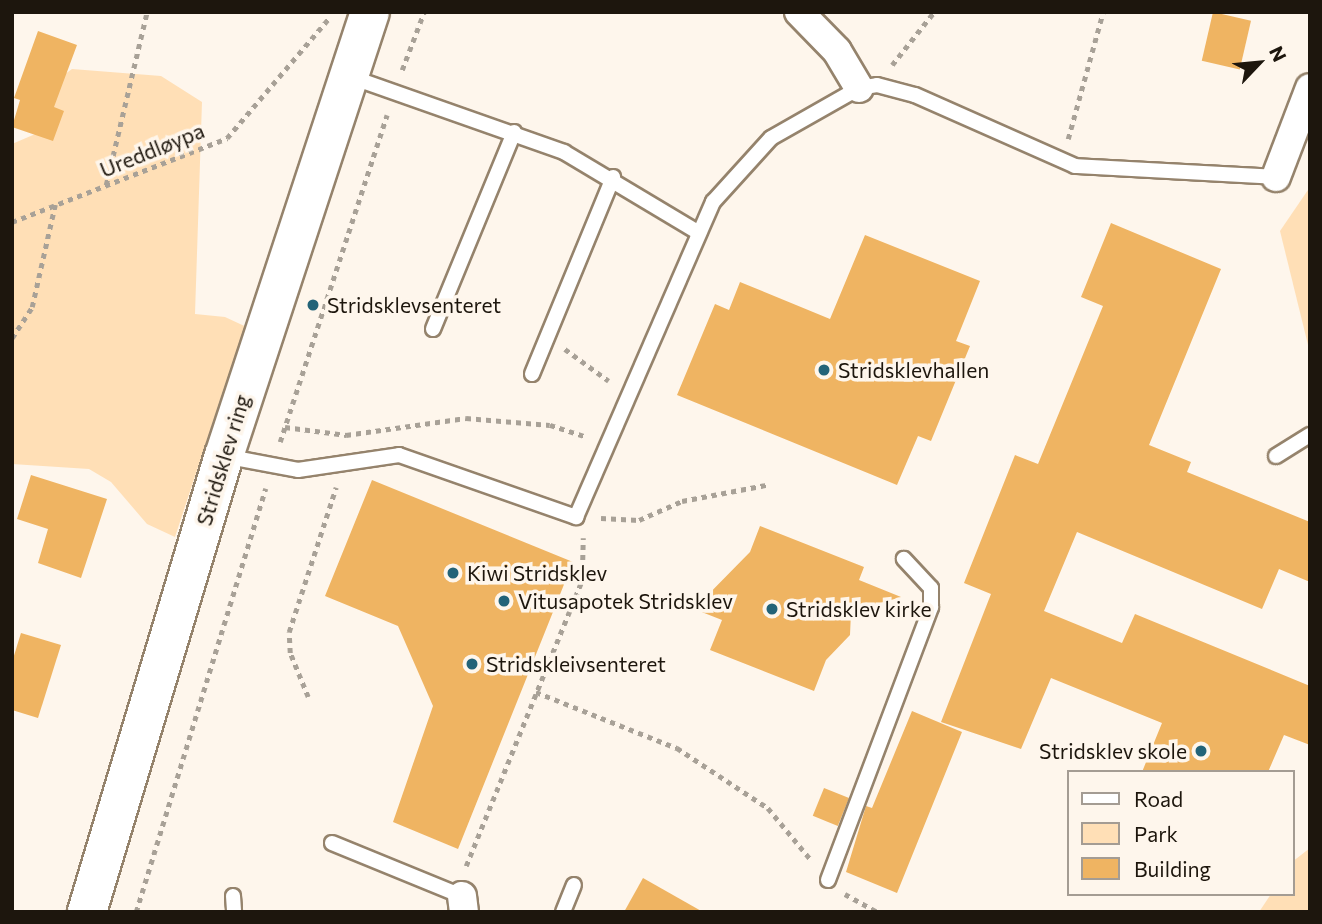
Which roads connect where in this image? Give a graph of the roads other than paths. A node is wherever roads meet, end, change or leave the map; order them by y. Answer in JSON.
{"nodes":[{"id":1,"x":370,"y":12,"type":"edge"},
{"id":2,"x":799,"y":12,"type":"edge"},
{"id":3,"x":349,"y":76,"type":"junction"},
{"id":4,"x":868,"y":86,"type":"junction"},
{"id":5,"x":1310,"y":88,"type":"edge"},
{"id":6,"x":514,"y":132,"type":"junction"},
{"id":7,"x":613,"y":177,"type":"junction"},
{"id":8,"x":1276,"y":177,"type":"joint"},
{"id":9,"x":696,"y":231,"type":"junction"},
{"id":10,"x":433,"y":329,"type":"dead end"},
{"id":11,"x":532,"y":374,"type":"dead end"},
{"id":12,"x":1310,"y":435,"type":"edge"},
{"id":13,"x":224,"y":456,"type":"junction"},
{"id":14,"x":1276,"y":456,"type":"dead end"},
{"id":15,"x":904,"y":559,"type":"dead end"},
{"id":16,"x":332,"y":843,"type":"dead end"},
{"id":17,"x":828,"y":880,"type":"road end"},
{"id":18,"x":574,"y":885,"type":"dead end"},
{"id":19,"x":233,"y":895,"type":"dead end"},
{"id":20,"x":463,"y":904,"type":"edge"},
{"id":21,"x":87,"y":912,"type":"edge"},
{"id":22,"x":234,"y":912,"type":"edge"},
{"id":23,"x":563,"y":912,"type":"edge"}],
"edges":[{"from":1,"to":3,"type":"street","name":"Stridsklev ring"},
{"from":2,"to":4,"type":"street"},
{"from":3,"to":6,"type":"lane"},
{"from":3,"to":13,"type":"street","name":"Stridsklev ring"},
{"from":4,"to":8,"type":"lane"},
{"from":4,"to":9,"type":"lane"},
{"from":5,"to":8,"type":"street"},
{"from":6,"to":7,"type":"lane"},
{"from":6,"to":10,"type":"lane"},
{"from":7,"to":9,"type":"lane"},
{"from":7,"to":11,"type":"lane"},
{"from":9,"to":13,"type":"lane"},
{"from":12,"to":14,"type":"lane"},
{"from":13,"to":21,"type":"street","name":"Stridsklev ring"},
{"from":15,"to":17,"type":"lane"},
{"from":16,"to":20,"type":"lane"},
{"from":18,"to":23,"type":"lane"},
{"from":19,"to":22,"type":"lane"}]}
